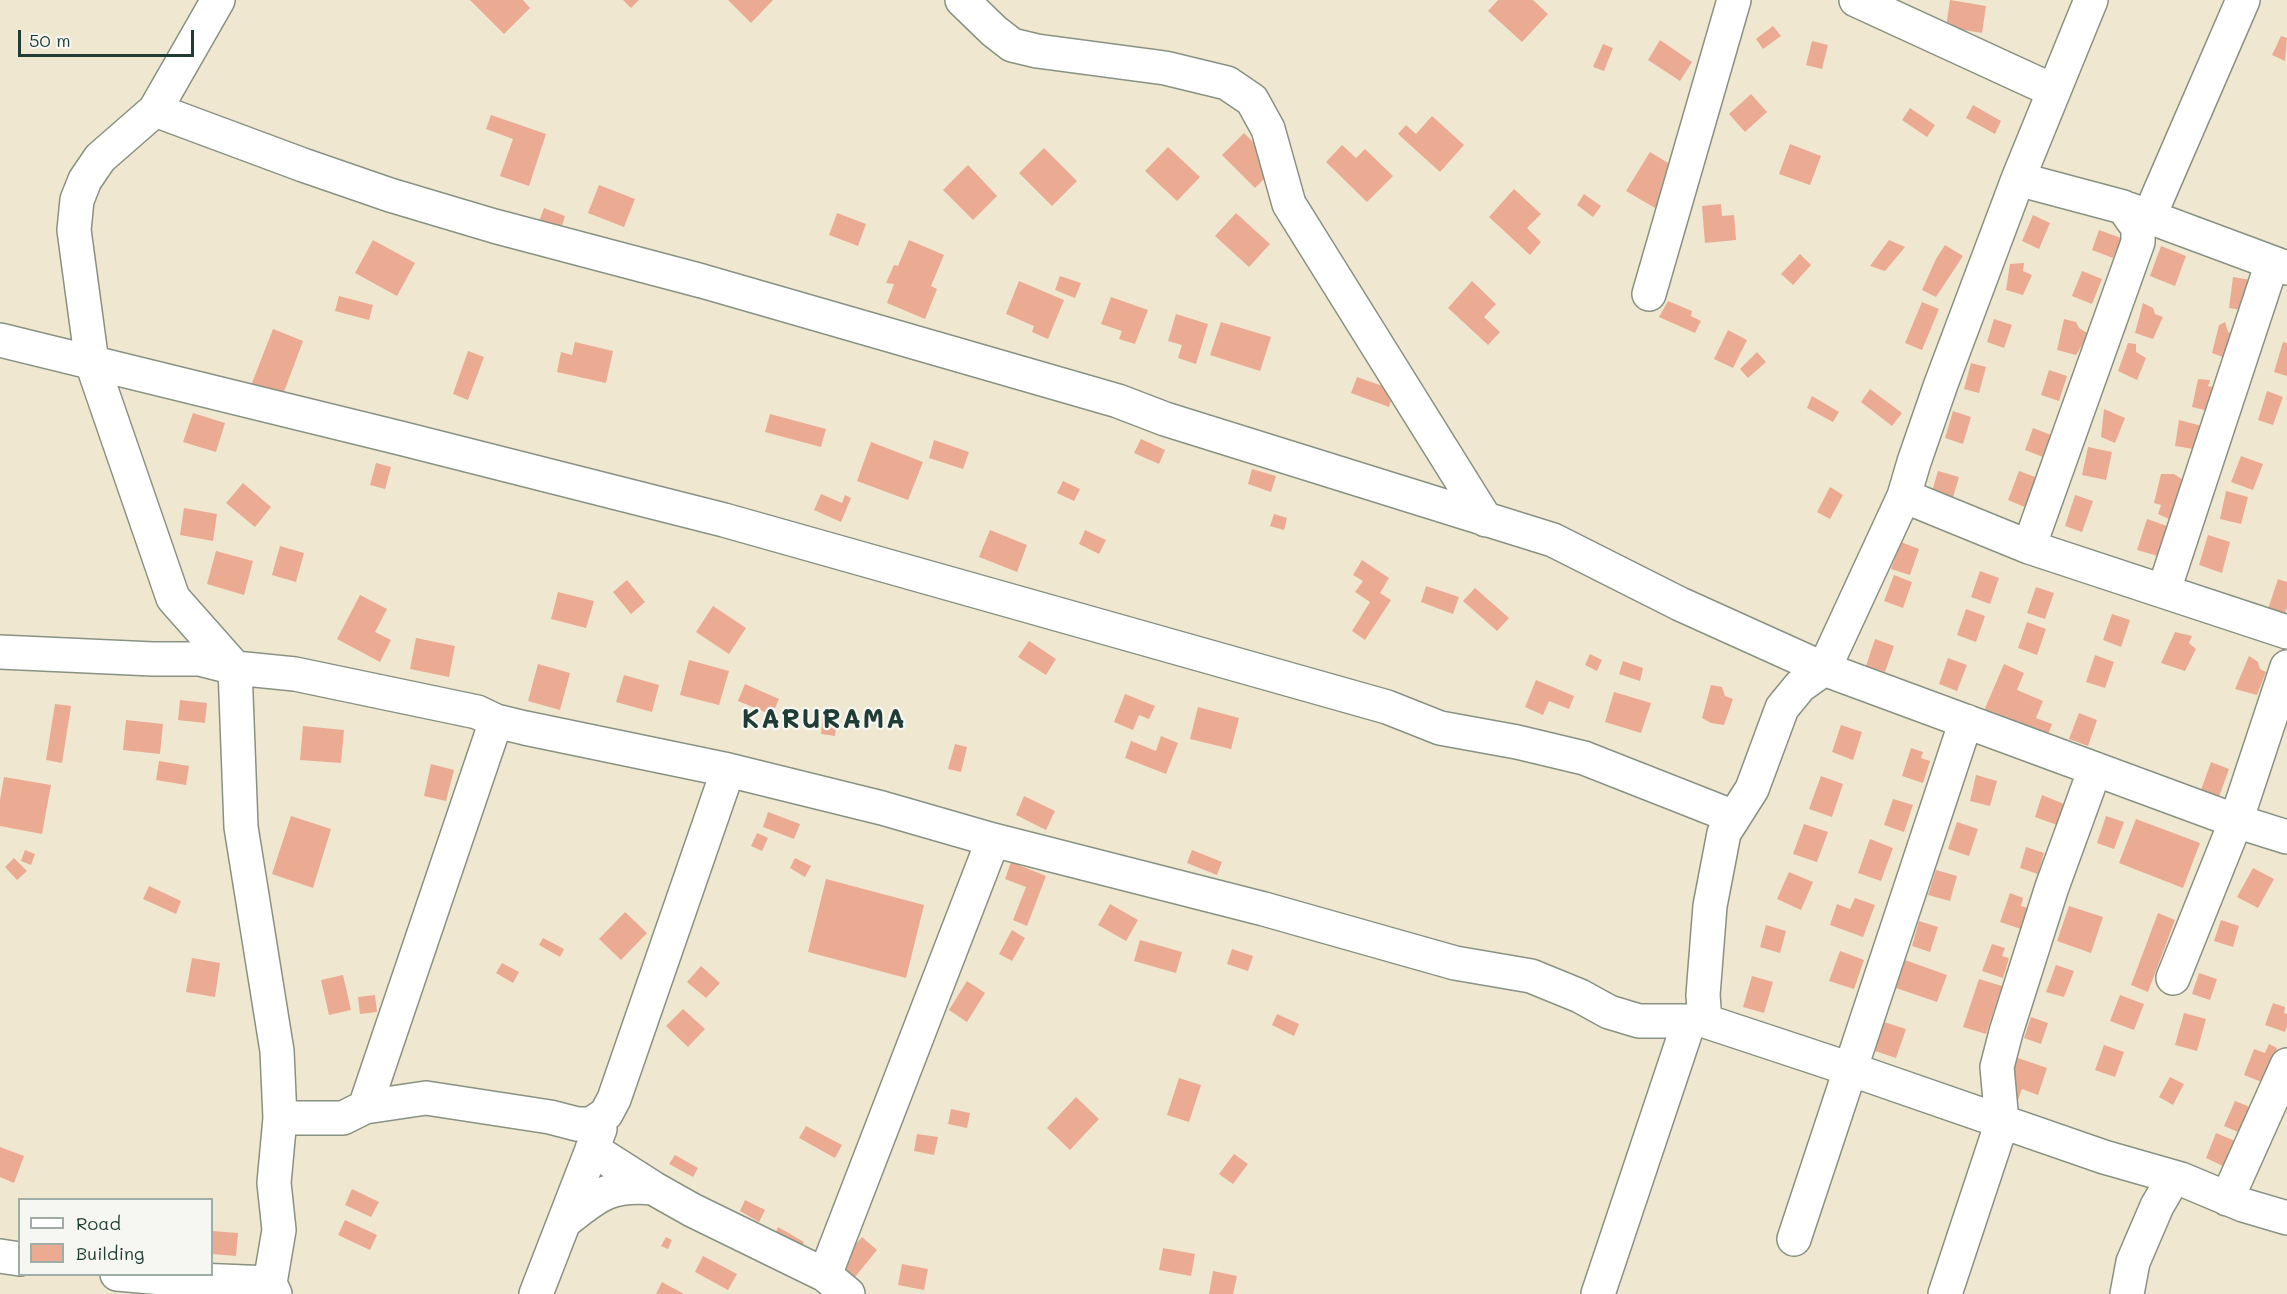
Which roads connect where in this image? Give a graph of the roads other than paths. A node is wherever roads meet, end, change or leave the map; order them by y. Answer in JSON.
{"nodes":[{"id":1,"x":218,"y":0,"type":"edge"},
{"id":2,"x":962,"y":0,"type":"edge"},
{"id":3,"x":1734,"y":0,"type":"edge"},
{"id":4,"x":1856,"y":0,"type":"edge"},
{"id":5,"x":2091,"y":0,"type":"edge"},
{"id":6,"x":2243,"y":0,"type":"edge"},
{"id":7,"x":2054,"y":91,"type":"junction"},
{"id":8,"x":155,"y":110,"type":"junction"},
{"id":9,"x":2018,"y":179,"type":"junction"},
{"id":10,"x":2136,"y":212,"type":"junction"},
{"id":11,"x":2280,"y":265,"type":"edge"},
{"id":12,"x":1649,"y":294,"type":"dead end"},
{"id":13,"x":0,"y":340,"type":"edge"},
{"id":14,"x":92,"y":363,"type":"junction"},
{"id":15,"x":1904,"y":496,"type":"junction"},
{"id":16,"x":1486,"y":519,"type":"junction"},
{"id":17,"x":2029,"y":547,"type":"junction"},
{"id":18,"x":2164,"y":590,"type":"junction"},
{"id":19,"x":2287,"y":632,"type":"edge"},
{"id":20,"x":0,"y":652,"type":"edge"},
{"id":21,"x":2287,"y":667,"type":"edge"},
{"id":22,"x":234,"y":668,"type":"junction"},
{"id":23,"x":1824,"y":669,"type":"junction"},
{"id":24,"x":496,"y":721,"type":"junction"},
{"id":25,"x":1966,"y":721,"type":"junction"},
{"id":26,"x":2095,"y":769,"type":"junction"},
{"id":27,"x":728,"y":770,"type":"junction"},
{"id":28,"x":1734,"y":817,"type":"junction"},
{"id":29,"x":2236,"y":821,"type":"junction"},
{"id":30,"x":2287,"y":837,"type":"edge"},
{"id":31,"x":993,"y":840,"type":"junction"},
{"id":32,"x":2173,"y":978,"type":"dead end"},
{"id":33,"x":1697,"y":1021,"type":"junction"},
{"id":34,"x":2287,"y":1065,"type":"edge"},
{"id":35,"x":1850,"y":1069,"type":"junction"},
{"id":36,"x":365,"y":1107,"type":"junction"},
{"id":37,"x":606,"y":1114,"type":"junction"},
{"id":38,"x":280,"y":1118,"type":"junction"},
{"id":39,"x":2002,"y":1122,"type":"junction"},
{"id":40,"x":592,"y":1149,"type":"junction"},
{"id":41,"x":2174,"y":1177,"type":"junction"},
{"id":42,"x":653,"y":1188,"type":"junction"},
{"id":43,"x":2227,"y":1199,"type":"junction"},
{"id":44,"x":2287,"y":1218,"type":"edge"},
{"id":45,"x":564,"y":1222,"type":"junction"},
{"id":46,"x":1794,"y":1239,"type":"dead end"},
{"id":47,"x":0,"y":1256,"type":"edge"},
{"id":48,"x":18,"y":1259,"type":"edge"},
{"id":49,"x":129,"y":1276,"type":"edge"},
{"id":50,"x":837,"y":1285,"type":"edge"},
{"id":51,"x":273,"y":1288,"type":"edge"},
{"id":52,"x":536,"y":1294,"type":"edge"},
{"id":53,"x":1598,"y":1294,"type":"edge"},
{"id":54,"x":1946,"y":1294,"type":"edge"},
{"id":55,"x":2127,"y":1294,"type":"edge"}],
"edges":[{"from":1,"to":8,"type":"street"},
{"from":2,"to":16,"type":"street"},
{"from":3,"to":12,"type":"street"},
{"from":4,"to":7,"type":"street"},
{"from":5,"to":7,"type":"street"},
{"from":6,"to":10,"type":"street"},
{"from":7,"to":9,"type":"street"},
{"from":8,"to":14,"type":"street"},
{"from":8,"to":16,"type":"street"},
{"from":9,"to":10,"type":"street"},
{"from":9,"to":15,"type":"street"},
{"from":10,"to":11,"type":"street"},
{"from":10,"to":17,"type":"street"},
{"from":11,"to":18,"type":"street"},
{"from":13,"to":14,"type":"street"},
{"from":14,"to":22,"type":"street"},
{"from":14,"to":28,"type":"street"},
{"from":15,"to":17,"type":"street"},
{"from":15,"to":23,"type":"street"},
{"from":16,"to":23,"type":"street"},
{"from":17,"to":18,"type":"street"},
{"from":18,"to":19,"type":"street"},
{"from":20,"to":22,"type":"street"},
{"from":21,"to":29,"type":"street"},
{"from":22,"to":24,"type":"street"},
{"from":22,"to":38,"type":"street"},
{"from":23,"to":25,"type":"street"},
{"from":23,"to":28,"type":"street"},
{"from":24,"to":27,"type":"street"},
{"from":24,"to":36,"type":"street"},
{"from":25,"to":26,"type":"street"},
{"from":25,"to":35,"type":"street"},
{"from":26,"to":29,"type":"street"},
{"from":26,"to":39,"type":"street"},
{"from":27,"to":31,"type":"street"},
{"from":27,"to":37,"type":"street"},
{"from":28,"to":33,"type":"street"},
{"from":29,"to":30,"type":"street"},
{"from":29,"to":32,"type":"street"},
{"from":31,"to":33,"type":"street"},
{"from":31,"to":50,"type":"street"},
{"from":33,"to":35,"type":"street"},
{"from":33,"to":53,"type":"street"},
{"from":34,"to":43,"type":"street"},
{"from":35,"to":39,"type":"street"},
{"from":35,"to":46,"type":"street"},
{"from":36,"to":37,"type":"street"},
{"from":36,"to":38,"type":"street"},
{"from":37,"to":40,"type":"street"},
{"from":38,"to":51,"type":"street"},
{"from":39,"to":41,"type":"street"},
{"from":39,"to":54,"type":"street"},
{"from":40,"to":42,"type":"street"},
{"from":40,"to":45,"type":"street"},
{"from":41,"to":43,"type":"street"},
{"from":41,"to":55,"type":"street"},
{"from":42,"to":45,"type":"street"},
{"from":42,"to":50,"type":"street"},
{"from":43,"to":44,"type":"street"},
{"from":45,"to":52,"type":"street"},
{"from":47,"to":48,"type":"street"},
{"from":49,"to":51,"type":"street"}]}
